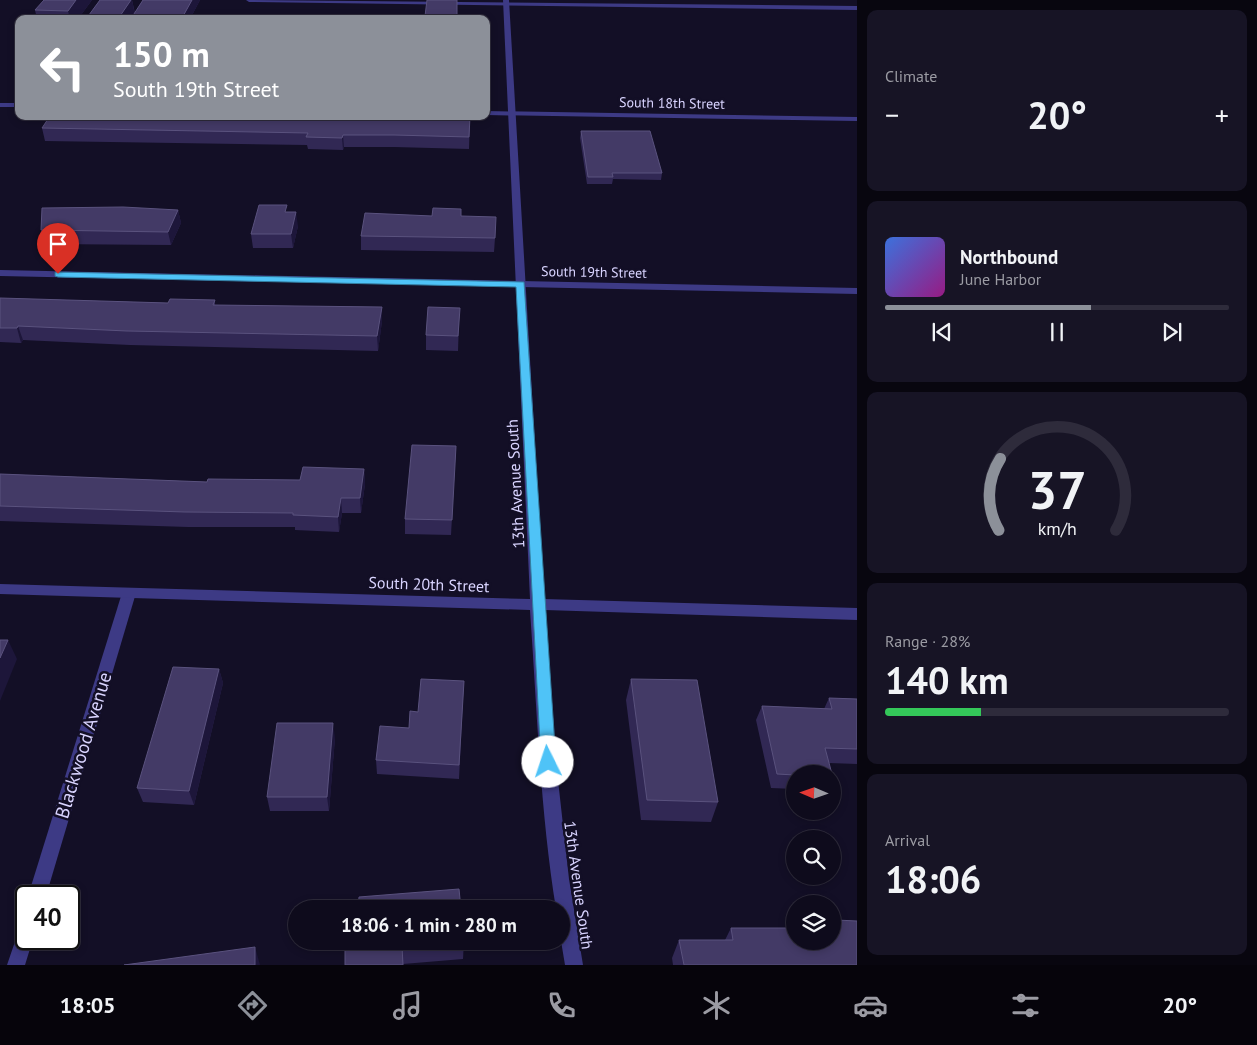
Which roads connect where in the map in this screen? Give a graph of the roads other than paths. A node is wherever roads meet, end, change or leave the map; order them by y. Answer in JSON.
{"nodes":[{"id":1,"x":249,"y":0,"type":"edge"},
{"id":2,"x":769,"y":0,"type":"edge"},
{"id":3,"x":507,"y":2,"type":"edge"},
{"id":4,"x":773,"y":7,"type":"junction"},
{"id":5,"x":857,"y":8,"type":"edge"},
{"id":6,"x":0,"y":105,"type":"edge"},
{"id":7,"x":15,"y":105,"type":"edge"},
{"id":8,"x":490,"y":112,"type":"edge"},
{"id":9,"x":512,"y":113,"type":"junction"},
{"id":10,"x":857,"y":118,"type":"edge"},
{"id":11,"x":0,"y":273,"type":"edge"},
{"id":12,"x":520,"y":284,"type":"junction"},
{"id":13,"x":857,"y":291,"type":"edge"},
{"id":14,"x":0,"y":589,"type":"edge"},
{"id":15,"x":130,"y":593,"type":"junction"},
{"id":16,"x":537,"y":604,"type":"junction"},
{"id":17,"x":857,"y":614,"type":"edge"},
{"id":18,"x":40,"y":885,"type":"edge"},
{"id":19,"x":21,"y":950,"type":"edge"},
{"id":20,"x":16,"y":965,"type":"edge"},
{"id":21,"x":574,"y":965,"type":"edge"}],
"edges":[{"from":1,"to":3,"type":"street"},
{"from":2,"to":4,"type":"street"},
{"from":3,"to":4,"type":"street"},
{"from":3,"to":9,"type":"street","name":"13th Avenue South"},
{"from":4,"to":5,"type":"street"},
{"from":6,"to":7,"type":"street"},
{"from":8,"to":9,"type":"street","name":"South 18th Street"},
{"from":9,"to":10,"type":"street","name":"South 18th Street"},
{"from":9,"to":12,"type":"street","name":"13th Avenue South"},
{"from":11,"to":12,"type":"street","name":"South 19th Street"},
{"from":12,"to":13,"type":"street","name":"South 19th Street"},
{"from":12,"to":16,"type":"street","name":"13th Avenue South"},
{"from":14,"to":15,"type":"street","name":"South 20th Street"},
{"from":15,"to":16,"type":"street","name":"South 20th Street"},
{"from":15,"to":18,"type":"street","name":"Blackwood Avenue"},
{"from":16,"to":17,"type":"street","name":"South 20th Street"},
{"from":16,"to":21,"type":"street","name":"13th Avenue South"},
{"from":19,"to":20,"type":"street"}]}
